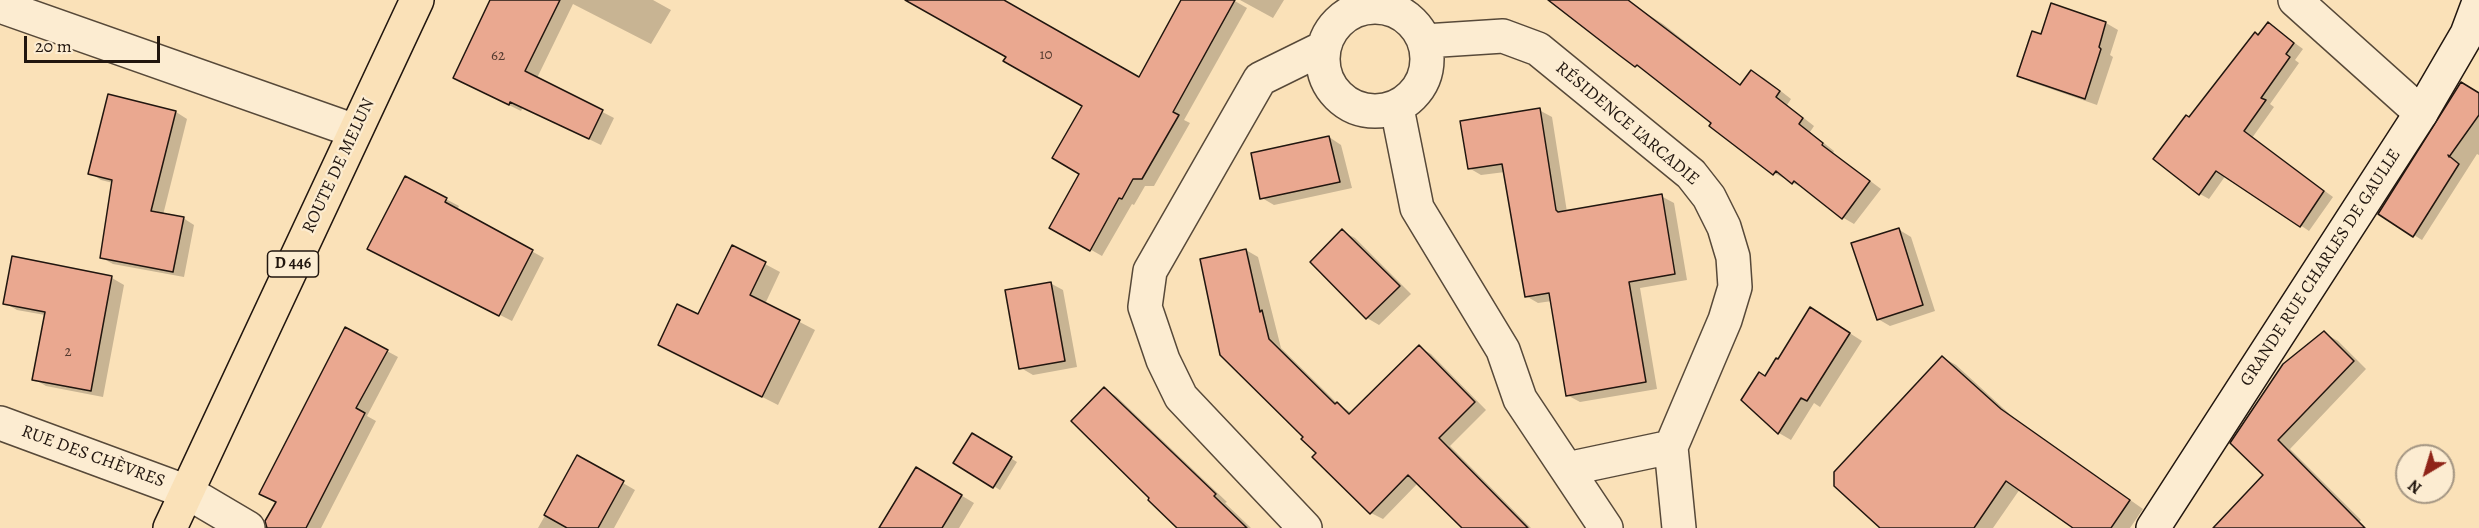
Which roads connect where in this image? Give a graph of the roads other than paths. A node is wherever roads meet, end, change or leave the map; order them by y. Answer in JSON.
{"nodes":[{"id":1,"x":417,"y":0,"type":"edge"},
{"id":2,"x":2295,"y":0,"type":"edge"},
{"id":3,"x":2479,"y":2,"type":"edge"},
{"id":4,"x":0,"y":6,"type":"edge"},
{"id":5,"x":1425,"y":41,"type":"junction"},
{"id":6,"x":1323,"y":48,"type":"junction"},
{"id":7,"x":1396,"y":108,"type":"junction"},
{"id":8,"x":2421,"y":113,"type":"junction"},
{"id":9,"x":355,"y":131,"type":"junction"},
{"id":10,"x":0,"y":423,"type":"edge"},
{"id":11,"x":1671,"y":447,"type":"junction"},
{"id":12,"x":1567,"y":469,"type":"junction"},
{"id":13,"x":187,"y":492,"type":"junction"},
{"id":14,"x":170,"y":528,"type":"edge"},
{"id":15,"x":248,"y":528,"type":"edge"},
{"id":16,"x":1305,"y":528,"type":"edge"},
{"id":17,"x":1606,"y":528,"type":"edge"},
{"id":18,"x":1679,"y":528,"type":"edge"},
{"id":19,"x":2153,"y":528,"type":"edge"}],
"edges":[{"from":1,"to":9,"type":"main road","name":"ROUTE DE MELUN","number":"D 446"},
{"from":2,"to":8,"type":"street"},
{"from":3,"to":8,"type":"street","name":"GRANDE RUE CHARLES DE GAULLE"},
{"from":4,"to":9,"type":"street"},
{"from":5,"to":6,"type":"street"},
{"from":5,"to":7,"type":"street"},
{"from":5,"to":11,"type":"street","name":"RÉSIDENCE L'ARCADIE"},
{"from":6,"to":7,"type":"street"},
{"from":6,"to":16,"type":"street"},
{"from":7,"to":12,"type":"street"},
{"from":8,"to":19,"type":"street","name":"GRANDE RUE CHARLES DE GAULLE"},
{"from":9,"to":13,"type":"main road","name":"ROUTE DE MELUN","number":"D 446"},
{"from":10,"to":13,"type":"street","name":"RUE DES CHÈVRES"},
{"from":11,"to":12,"type":"street"},
{"from":11,"to":18,"type":"street","name":"RÉSIDENCE L'ARCADIE"},
{"from":12,"to":17,"type":"street"},
{"from":13,"to":14,"type":"main road","name":"ROUTE DE MELUN","number":"D 446"},
{"from":13,"to":15,"type":"street","name":"RUE DES CHÈVRES"}]}
